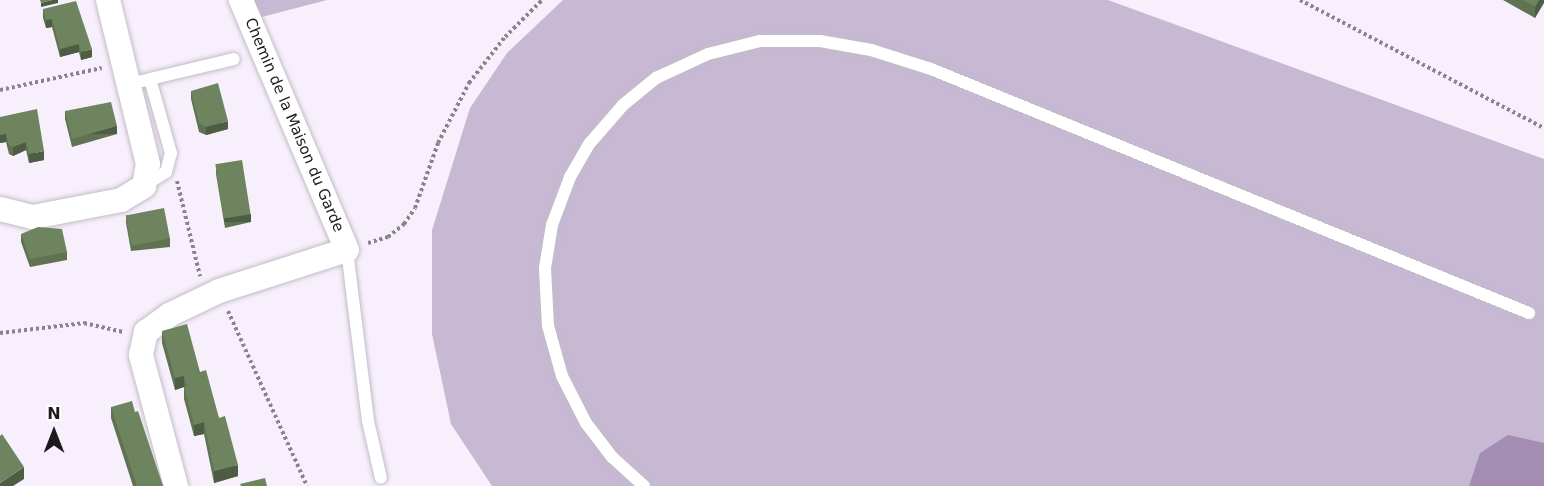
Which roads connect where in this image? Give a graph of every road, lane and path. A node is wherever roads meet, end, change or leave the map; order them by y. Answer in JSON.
{"nodes":[{"id":1,"x":108,"y":0,"type":"edge"},
{"id":2,"x":241,"y":0,"type":"edge"},
{"id":3,"x":542,"y":0,"type":"edge"},
{"id":4,"x":1302,"y":0,"type":"edge"},
{"id":5,"x":234,"y":59,"type":"dead end"},
{"id":6,"x":134,"y":76,"type":"junction"},
{"id":7,"x":0,"y":90,"type":"edge"},
{"id":8,"x":1544,"y":128,"type":"edge"},
{"id":9,"x":171,"y":164,"type":"junction"},
{"id":10,"x":144,"y":186,"type":"junction"},
{"id":11,"x":0,"y":208,"type":"edge"},
{"id":12,"x":347,"y":250,"type":"junction"},
{"id":13,"x":197,"y":281,"type":"dead end"},
{"id":14,"x":219,"y":291,"type":"junction"},
{"id":15,"x":1529,"y":313,"type":"dead end"},
{"id":16,"x":0,"y":333,"type":"edge"},
{"id":17,"x":142,"y":339,"type":"junction"},
{"id":18,"x":381,"y":478,"type":"dead end"},
{"id":19,"x":176,"y":486,"type":"edge"},
{"id":20,"x":307,"y":486,"type":"edge"},
{"id":21,"x":644,"y":486,"type":"edge"}],
"edges":[{"from":1,"to":6,"type":"street"},
{"from":2,"to":12,"type":"street","name":"Chemin de la Maison du Garde"},
{"from":3,"to":12,"type":"path"},
{"from":4,"to":8,"type":"path"},
{"from":5,"to":6,"type":"lane"},
{"from":6,"to":7,"type":"path"},
{"from":6,"to":9,"type":"lane"},
{"from":6,"to":10,"type":"street"},
{"from":9,"to":10,"type":"lane"},
{"from":9,"to":13,"type":"path"},
{"from":10,"to":11,"type":"street"},
{"from":12,"to":14,"type":"street"},
{"from":12,"to":18,"type":"lane"},
{"from":14,"to":17,"type":"street"},
{"from":14,"to":20,"type":"path"},
{"from":15,"to":21,"type":"lane"},
{"from":16,"to":17,"type":"path"},
{"from":17,"to":19,"type":"street"}]}
